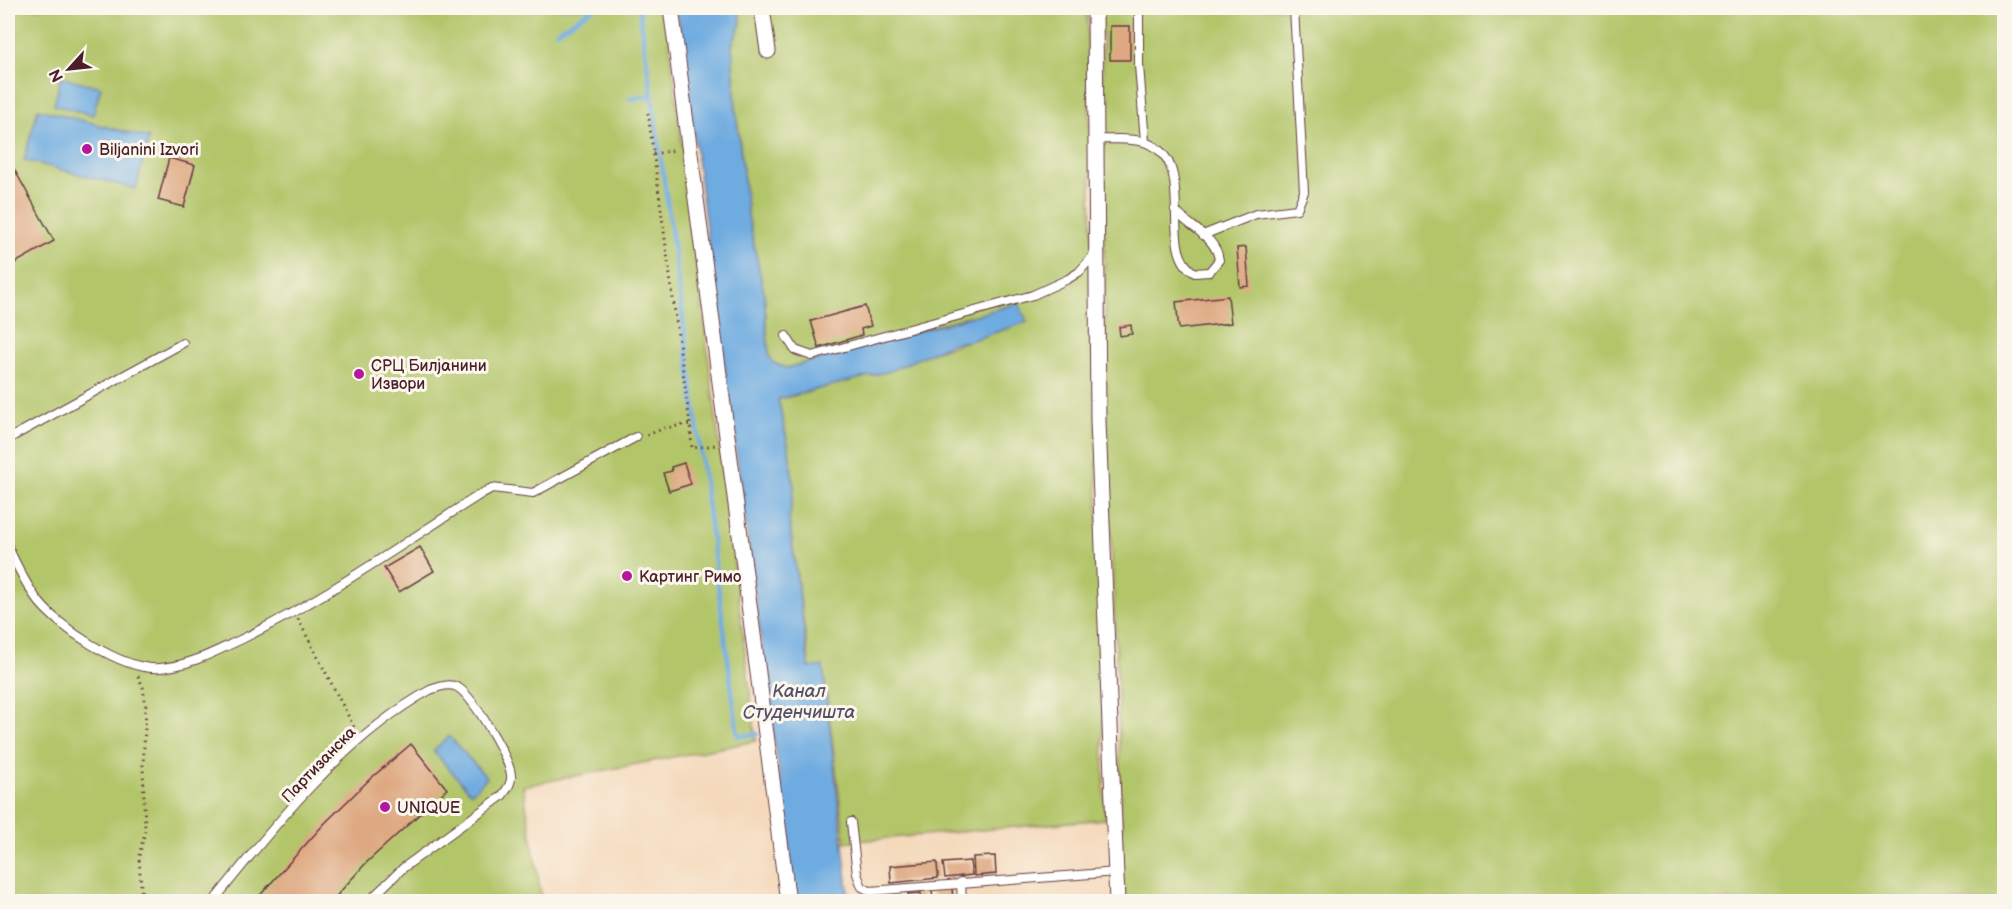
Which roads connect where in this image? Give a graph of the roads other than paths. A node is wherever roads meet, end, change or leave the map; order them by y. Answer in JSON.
{"nodes":[{"id":1,"x":671,"y":8,"type":"edge"},
{"id":2,"x":762,"y":8,"type":"edge"},
{"id":3,"x":1095,"y":8,"type":"edge"},
{"id":4,"x":1139,"y":8,"type":"edge"},
{"id":5,"x":1294,"y":8,"type":"edge"},
{"id":6,"x":768,"y":51,"type":"dead end"},
{"id":7,"x":1097,"y":139,"type":"junction"},
{"id":8,"x":1145,"y":142,"type":"junction"},
{"id":9,"x":1175,"y":210,"type":"junction"},
{"id":10,"x":1203,"y":235,"type":"junction"},
{"id":11,"x":1098,"y":249,"type":"junction"},
{"id":12,"x":786,"y":336,"type":"dead end"},
{"id":13,"x":183,"y":343,"type":"dead end"},
{"id":14,"x":636,"y":437,"type":"road end"},
{"id":15,"x":8,"y":439,"type":"edge"},
{"id":16,"x":8,"y":547,"type":"edge"},
{"id":17,"x":851,"y":822,"type":"dead end"},
{"id":18,"x":1117,"y":873,"type":"junction"},
{"id":19,"x":961,"y":882,"type":"junction"},
{"id":20,"x":213,"y":902,"type":"edge"},
{"id":21,"x":368,"y":902,"type":"edge"},
{"id":22,"x":788,"y":902,"type":"edge"},
{"id":23,"x":962,"y":902,"type":"edge"},
{"id":24,"x":1117,"y":902,"type":"edge"}],
"edges":[{"from":1,"to":22,"type":"street"},
{"from":2,"to":6,"type":"street"},
{"from":3,"to":7,"type":"street"},
{"from":4,"to":8,"type":"lane"},
{"from":5,"to":10,"type":"lane"},
{"from":7,"to":8,"type":"lane"},
{"from":7,"to":11,"type":"street"},
{"from":8,"to":9,"type":"lane"},
{"from":9,"to":10,"type":"lane"},
{"from":9,"to":10,"type":"lane"},
{"from":11,"to":12,"type":"lane"},
{"from":11,"to":18,"type":"street"},
{"from":13,"to":15,"type":"lane"},
{"from":14,"to":16,"type":"lane"},
{"from":17,"to":19,"type":"lane"},
{"from":18,"to":19,"type":"lane"},
{"from":18,"to":24,"type":"street"},
{"from":19,"to":23,"type":"lane"},
{"from":20,"to":21,"type":"lane","name":"Партизанска"}]}
